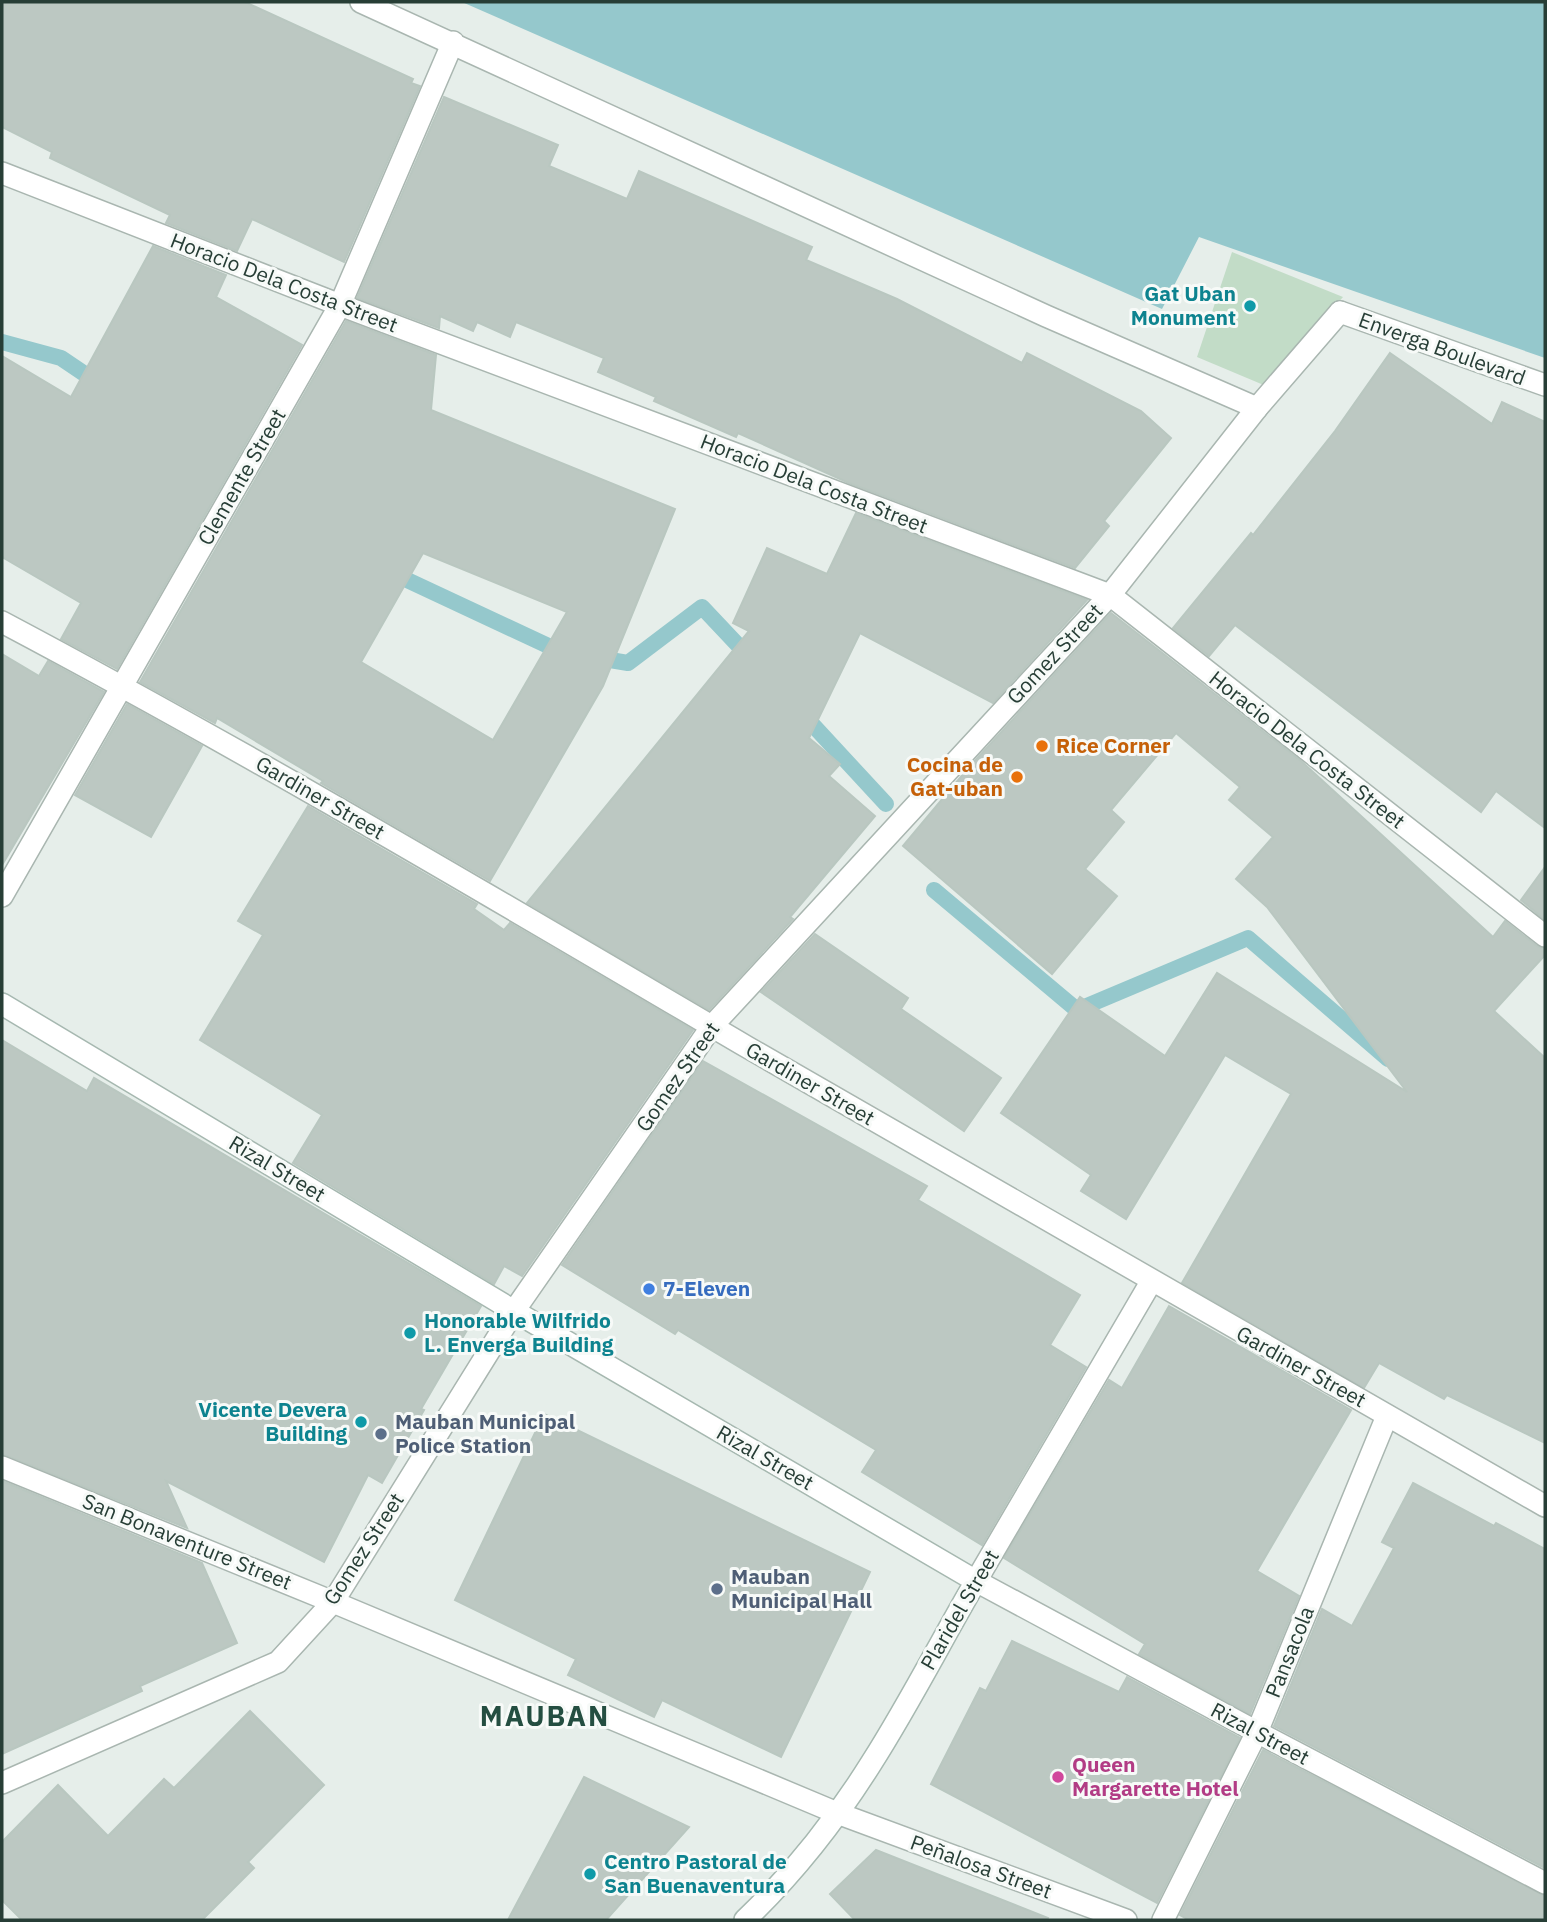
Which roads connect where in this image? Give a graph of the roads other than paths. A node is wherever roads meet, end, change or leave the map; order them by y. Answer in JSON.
{"nodes":[{"id":1,"x":361,"y":2,"type":"edge"},
{"id":2,"x":453,"y":42,"type":"junction"},
{"id":3,"x":2,"y":173,"type":"edge"},
{"id":4,"x":340,"y":305,"type":"junction"},
{"id":5,"x":1340,"y":312,"type":"joint"},
{"id":6,"x":1545,"y":385,"type":"edge"},
{"id":7,"x":1257,"y":408,"type":"junction"},
{"id":8,"x":1110,"y":595,"type":"junction"},
{"id":9,"x":2,"y":622,"type":"edge"},
{"id":10,"x":124,"y":686,"type":"junction"},
{"id":11,"x":2,"y":896,"type":"edge"},
{"id":12,"x":1545,"y":936,"type":"edge"},
{"id":13,"x":2,"y":1004,"type":"edge"},
{"id":14,"x":712,"y":1026,"type":"junction"},
{"id":15,"x":1151,"y":1282,"type":"junction"},
{"id":16,"x":514,"y":1311,"type":"junction"},
{"id":17,"x":1387,"y":1416,"type":"junction"},
{"id":18,"x":2,"y":1467,"type":"edge"},
{"id":19,"x":1545,"y":1506,"type":"edge"},
{"id":20,"x":976,"y":1581,"type":"junction"},
{"id":21,"x":333,"y":1602,"type":"junction"},
{"id":22,"x":1257,"y":1732,"type":"junction"},
{"id":23,"x":2,"y":1783,"type":"edge"},
{"id":24,"x":837,"y":1813,"type":"junction"},
{"id":25,"x":1545,"y":1883,"type":"edge"},
{"id":26,"x":745,"y":1920,"type":"edge"},
{"id":27,"x":1126,"y":1920,"type":"edge"},
{"id":28,"x":1164,"y":1920,"type":"edge"}],
"edges":[{"from":1,"to":2,"type":"street"},
{"from":2,"to":4,"type":"street","name":"Clemente Street"},
{"from":2,"to":7,"type":"street"},
{"from":3,"to":4,"type":"street","name":"Horacio Dela Costa Street"},
{"from":4,"to":8,"type":"street","name":"Horacio Dela Costa Street"},
{"from":4,"to":10,"type":"street","name":"Clemente Street"},
{"from":5,"to":6,"type":"street","name":"Enverga Boulevard"},
{"from":5,"to":7,"type":"street","name":"Gomez Street"},
{"from":7,"to":8,"type":"street","name":"Gomez Street"},
{"from":8,"to":12,"type":"street","name":"Horacio Dela Costa Street"},
{"from":8,"to":14,"type":"street","name":"Gomez Street"},
{"from":9,"to":10,"type":"street","name":"Gardiner Street"},
{"from":10,"to":11,"type":"street","name":"Clemente Street"},
{"from":10,"to":14,"type":"street","name":"Gardiner Street"},
{"from":13,"to":16,"type":"street","name":"Rizal Street"},
{"from":14,"to":15,"type":"street","name":"Gardiner Street"},
{"from":14,"to":16,"type":"street","name":"Gomez Street"},
{"from":15,"to":17,"type":"street","name":"Gardiner Street"},
{"from":15,"to":20,"type":"street","name":"Plaridel Street"},
{"from":16,"to":20,"type":"street","name":"Rizal Street"},
{"from":16,"to":21,"type":"street","name":"Gomez Street"},
{"from":17,"to":19,"type":"street","name":"Gardiner Street"},
{"from":17,"to":22,"type":"street","name":"Pansacola"},
{"from":18,"to":21,"type":"street","name":"San Bonaventure Street"},
{"from":20,"to":22,"type":"street","name":"Rizal Street"},
{"from":20,"to":24,"type":"street","name":"Plaridel Street"},
{"from":21,"to":23,"type":"street","name":"Gomez Street"},
{"from":21,"to":24,"type":"street","name":"San Bonaventure Street"},
{"from":22,"to":25,"type":"street","name":"Rizal Street"},
{"from":22,"to":28,"type":"street","name":"Pansacola"},
{"from":24,"to":26,"type":"street","name":"Plaridel Street"},
{"from":24,"to":27,"type":"street","name":"Peñalosa Street"}]}
